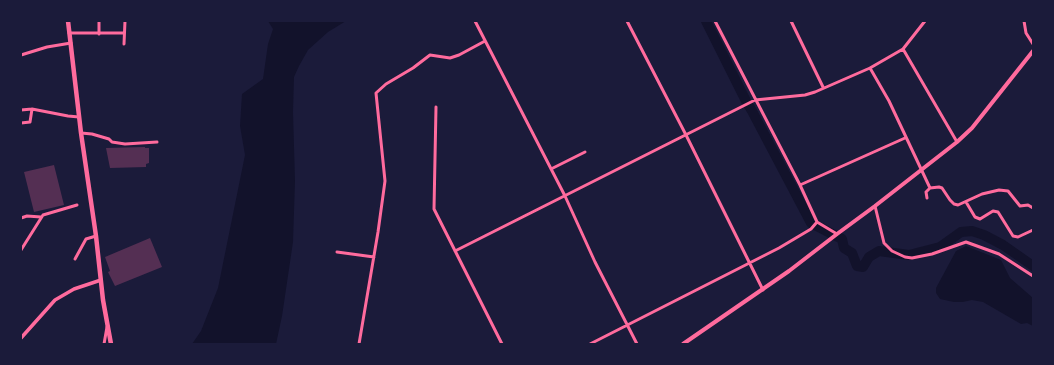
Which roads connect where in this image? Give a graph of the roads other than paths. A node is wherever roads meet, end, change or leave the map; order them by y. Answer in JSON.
{"nodes":[{"id":1,"x":68,"y":21,"type":"edge"},
{"id":2,"x":98,"y":21,"type":"edge"},
{"id":3,"x":125,"y":21,"type":"edge"},
{"id":4,"x":475,"y":21,"type":"edge"},
{"id":5,"x":627,"y":21,"type":"edge"},
{"id":6,"x":715,"y":21,"type":"edge"},
{"id":7,"x":791,"y":21,"type":"edge"},
{"id":8,"x":925,"y":21,"type":"edge"},
{"id":9,"x":1024,"y":21,"type":"edge"},
{"id":10,"x":69,"y":32,"type":"junction"},
{"id":11,"x":124,"y":33,"type":"junction"},
{"id":12,"x":99,"y":34,"type":"junction"},
{"id":13,"x":485,"y":41,"type":"junction"},
{"id":14,"x":71,"y":44,"type":"junction"},
{"id":15,"x":124,"y":44,"type":"dead end"},
{"id":16,"x":1033,"y":44,"type":"edge"},
{"id":17,"x":903,"y":49,"type":"junction"},
{"id":18,"x":1033,"y":51,"type":"edge"},
{"id":19,"x":21,"y":55,"type":"edge"},
{"id":20,"x":870,"y":68,"type":"junction"},
{"id":21,"x":824,"y":87,"type":"junction"},
{"id":22,"x":755,"y":100,"type":"junction"},
{"id":23,"x":436,"y":107,"type":"dead end"},
{"id":24,"x":32,"y":109,"type":"junction"},
{"id":25,"x":21,"y":110,"type":"edge"},
{"id":26,"x":79,"y":117,"type":"junction"},
{"id":27,"x":21,"y":124,"type":"edge"},
{"id":28,"x":81,"y":133,"type":"junction"},
{"id":29,"x":686,"y":135,"type":"junction"},
{"id":30,"x":905,"y":138,"type":"junction"},
{"id":31,"x":157,"y":142,"type":"dead end"},
{"id":32,"x":957,"y":142,"type":"junction"},
{"id":33,"x":585,"y":152,"type":"dead end"},
{"id":34,"x":550,"y":169,"type":"junction"},
{"id":35,"x":921,"y":169,"type":"junction"},
{"id":36,"x":800,"y":185,"type":"junction"},
{"id":37,"x":930,"y":188,"type":"junction"},
{"id":38,"x":564,"y":196,"type":"junction"},
{"id":39,"x":927,"y":198,"type":"dead end"},
{"id":40,"x":966,"y":202,"type":"junction"},
{"id":41,"x":77,"y":205,"type":"dead end"},
{"id":42,"x":875,"y":206,"type":"junction"},
{"id":43,"x":1033,"y":208,"type":"edge"},
{"id":44,"x":41,"y":217,"type":"junction"},
{"id":45,"x":21,"y":218,"type":"edge"},
{"id":46,"x":817,"y":222,"type":"junction"},
{"id":47,"x":1033,"y":230,"type":"edge"},
{"id":48,"x":837,"y":234,"type":"junction"},
{"id":49,"x":96,"y":236,"type":"junction"},
{"id":50,"x":21,"y":250,"type":"edge"},
{"id":51,"x":455,"y":251,"type":"junction"},
{"id":52,"x":337,"y":252,"type":"dead end"},
{"id":53,"x":374,"y":256,"type":"junction"},
{"id":54,"x":75,"y":259,"type":"dead end"},
{"id":55,"x":750,"y":263,"type":"junction"},
{"id":56,"x":1033,"y":276,"type":"edge"},
{"id":57,"x":101,"y":280,"type":"junction"},
{"id":58,"x":763,"y":290,"type":"junction"},
{"id":59,"x":628,"y":325,"type":"junction"},
{"id":60,"x":107,"y":327,"type":"junction"},
{"id":61,"x":21,"y":338,"type":"edge"},
{"id":62,"x":104,"y":344,"type":"edge"},
{"id":63,"x":110,"y":344,"type":"edge"},
{"id":64,"x":359,"y":344,"type":"edge"},
{"id":65,"x":502,"y":344,"type":"edge"},
{"id":66,"x":590,"y":344,"type":"edge"},
{"id":67,"x":637,"y":344,"type":"edge"},
{"id":68,"x":683,"y":344,"type":"edge"}],
"edges":[{"from":1,"to":10,"type":"main road"},
{"from":2,"to":12,"type":"street"},
{"from":3,"to":11,"type":"street"},
{"from":4,"to":13,"type":"street"},
{"from":5,"to":29,"type":"street"},
{"from":6,"to":22,"type":"street"},
{"from":7,"to":21,"type":"street"},
{"from":8,"to":17,"type":"street"},
{"from":9,"to":16,"type":"street"},
{"from":10,"to":12,"type":"street"},
{"from":10,"to":14,"type":"main road"},
{"from":11,"to":12,"type":"street"},
{"from":11,"to":15,"type":"street"},
{"from":13,"to":34,"type":"street"},
{"from":13,"to":53,"type":"street"},
{"from":14,"to":19,"type":"street"},
{"from":14,"to":26,"type":"main road"},
{"from":17,"to":20,"type":"street"},
{"from":17,"to":32,"type":"street"},
{"from":18,"to":32,"type":"main road"},
{"from":20,"to":21,"type":"street"},
{"from":20,"to":30,"type":"street"},
{"from":21,"to":22,"type":"street"},
{"from":22,"to":29,"type":"street"},
{"from":22,"to":36,"type":"street"},
{"from":23,"to":51,"type":"street"},
{"from":24,"to":25,"type":"street"},
{"from":24,"to":26,"type":"street"},
{"from":24,"to":27,"type":"street"},
{"from":26,"to":28,"type":"main road"},
{"from":28,"to":31,"type":"street"},
{"from":28,"to":49,"type":"main road"},
{"from":29,"to":38,"type":"street"},
{"from":29,"to":55,"type":"street"},
{"from":30,"to":35,"type":"street"},
{"from":30,"to":36,"type":"street"},
{"from":32,"to":35,"type":"main road"},
{"from":33,"to":34,"type":"street"},
{"from":34,"to":38,"type":"street"},
{"from":35,"to":37,"type":"street"},
{"from":35,"to":42,"type":"main road"},
{"from":36,"to":46,"type":"street"},
{"from":37,"to":39,"type":"street"},
{"from":37,"to":40,"type":"street"},
{"from":38,"to":51,"type":"street"},
{"from":38,"to":59,"type":"street"},
{"from":40,"to":43,"type":"street"},
{"from":40,"to":47,"type":"street"},
{"from":41,"to":44,"type":"street"},
{"from":42,"to":48,"type":"main road"},
{"from":42,"to":56,"type":"street"},
{"from":44,"to":45,"type":"street"},
{"from":44,"to":50,"type":"street"},
{"from":46,"to":48,"type":"street"},
{"from":46,"to":55,"type":"street"},
{"from":48,"to":58,"type":"main road"},
{"from":49,"to":54,"type":"street"},
{"from":49,"to":57,"type":"main road"},
{"from":51,"to":65,"type":"street"},
{"from":52,"to":53,"type":"street"},
{"from":53,"to":64,"type":"street"},
{"from":55,"to":58,"type":"street"},
{"from":55,"to":59,"type":"street"},
{"from":57,"to":60,"type":"main road"},
{"from":57,"to":61,"type":"street"},
{"from":58,"to":68,"type":"main road"},
{"from":59,"to":66,"type":"street"},
{"from":59,"to":67,"type":"street"},
{"from":60,"to":62,"type":"street"},
{"from":60,"to":63,"type":"main road"}]}
